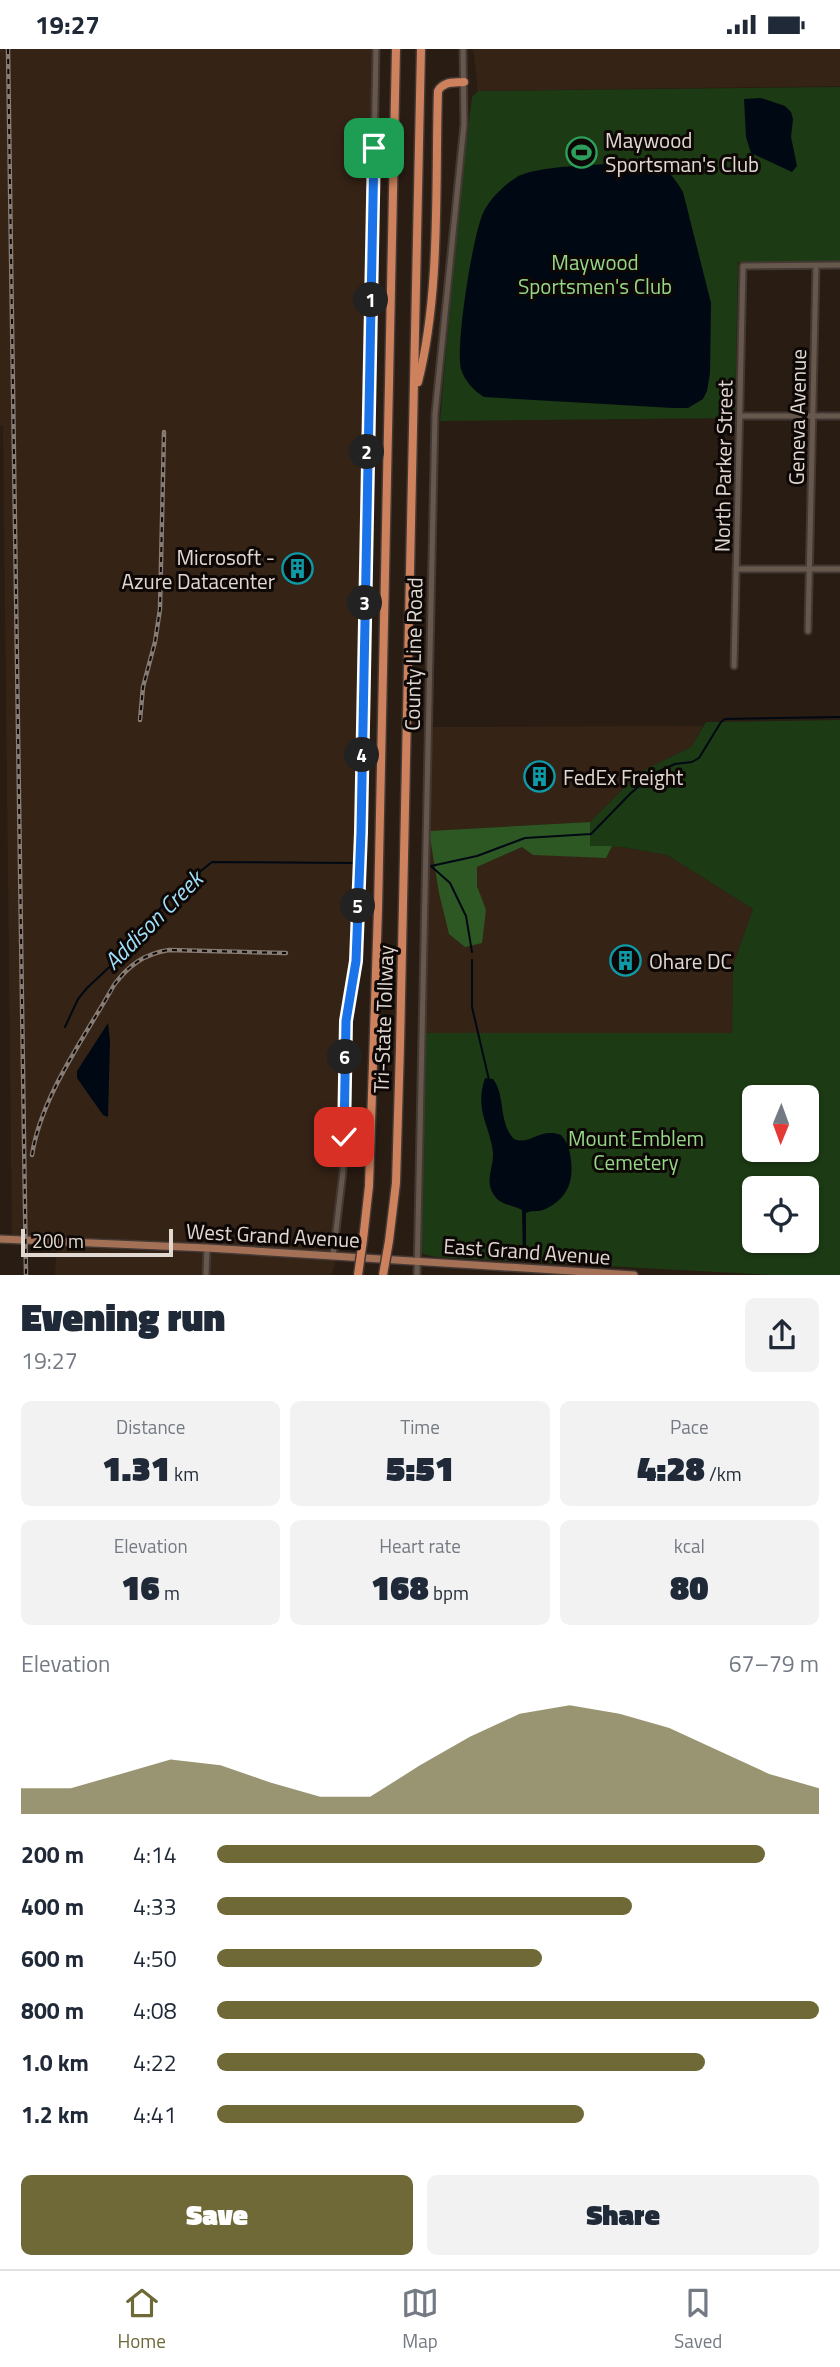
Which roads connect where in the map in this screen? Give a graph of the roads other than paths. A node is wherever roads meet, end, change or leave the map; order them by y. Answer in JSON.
{"nodes":[{"id":1,"x":376,"y":49,"type":"edge"},
{"id":2,"x":396,"y":49,"type":"edge"},
{"id":3,"x":421,"y":49,"type":"edge"},
{"id":4,"x":463,"y":49,"type":"edge"},
{"id":5,"x":464,"y":82,"type":"junction"},
{"id":6,"x":840,"y":265,"type":"edge"},
{"id":7,"x":816,"y":266,"type":"junction"},
{"id":8,"x":415,"y":395,"type":"junction"},
{"id":9,"x":740,"y":416,"type":"junction"},
{"id":10,"x":813,"y":416,"type":"junction"},
{"id":11,"x":840,"y":416,"type":"edge"},
{"id":12,"x":736,"y":569,"type":"junction"},
{"id":13,"x":810,"y":569,"type":"junction"},
{"id":14,"x":840,"y":569,"type":"edge"},
{"id":15,"x":808,"y":631,"type":"dead end"},
{"id":16,"x":734,"y":666,"type":"dead end"},
{"id":17,"x":0,"y":1239,"type":"edge"},
{"id":18,"x":207,"y":1248,"type":"junction"},
{"id":19,"x":333,"y":1256,"type":"junction"},
{"id":20,"x":417,"y":1262,"type":"junction"},
{"id":21,"x":206,"y":1275,"type":"edge"},
{"id":22,"x":358,"y":1275,"type":"edge"},
{"id":23,"x":383,"y":1275,"type":"edge"},
{"id":24,"x":417,"y":1275,"type":"edge"},
{"id":25,"x":634,"y":1275,"type":"edge"}],
"edges":[{"from":1,"to":19,"type":"street"},
{"from":2,"to":22,"type":"highway","name":"Tri-State Tollway","bridge":true},
{"from":3,"to":8,"type":"highway","name":"Tri-State Tollway"},
{"from":4,"to":5,"type":"street","name":"County Line Road"},
{"from":5,"to":8,"type":"highway"},
{"from":5,"to":20,"type":"street","name":"County Line Road"},
{"from":6,"to":7,"type":"street"},
{"from":7,"to":9,"type":"street","name":"North Parker Street"},
{"from":7,"to":10,"type":"street","name":"Geneva Avenue"},
{"from":8,"to":23,"type":"highway","name":"Tri-State Tollway","bridge":true},
{"from":9,"to":10,"type":"street"},
{"from":9,"to":12,"type":"street","name":"North Parker Street"},
{"from":10,"to":11,"type":"street"},
{"from":10,"to":13,"type":"street","name":"Geneva Avenue"},
{"from":12,"to":13,"type":"street"},
{"from":12,"to":16,"type":"street","name":"North Parker Street"},
{"from":13,"to":14,"type":"street"},
{"from":13,"to":15,"type":"street","name":"Geneva Avenue"},
{"from":17,"to":18,"type":"main road","name":"West Grand Avenue"},
{"from":18,"to":19,"type":"main road","name":"West Grand Avenue"},
{"from":18,"to":21,"type":"street"},
{"from":19,"to":20,"type":"main road","name":"West Grand Avenue"},
{"from":20,"to":24,"type":"street","name":"County Line Road"},
{"from":20,"to":25,"type":"main road","name":"East Grand Avenue"}]}
